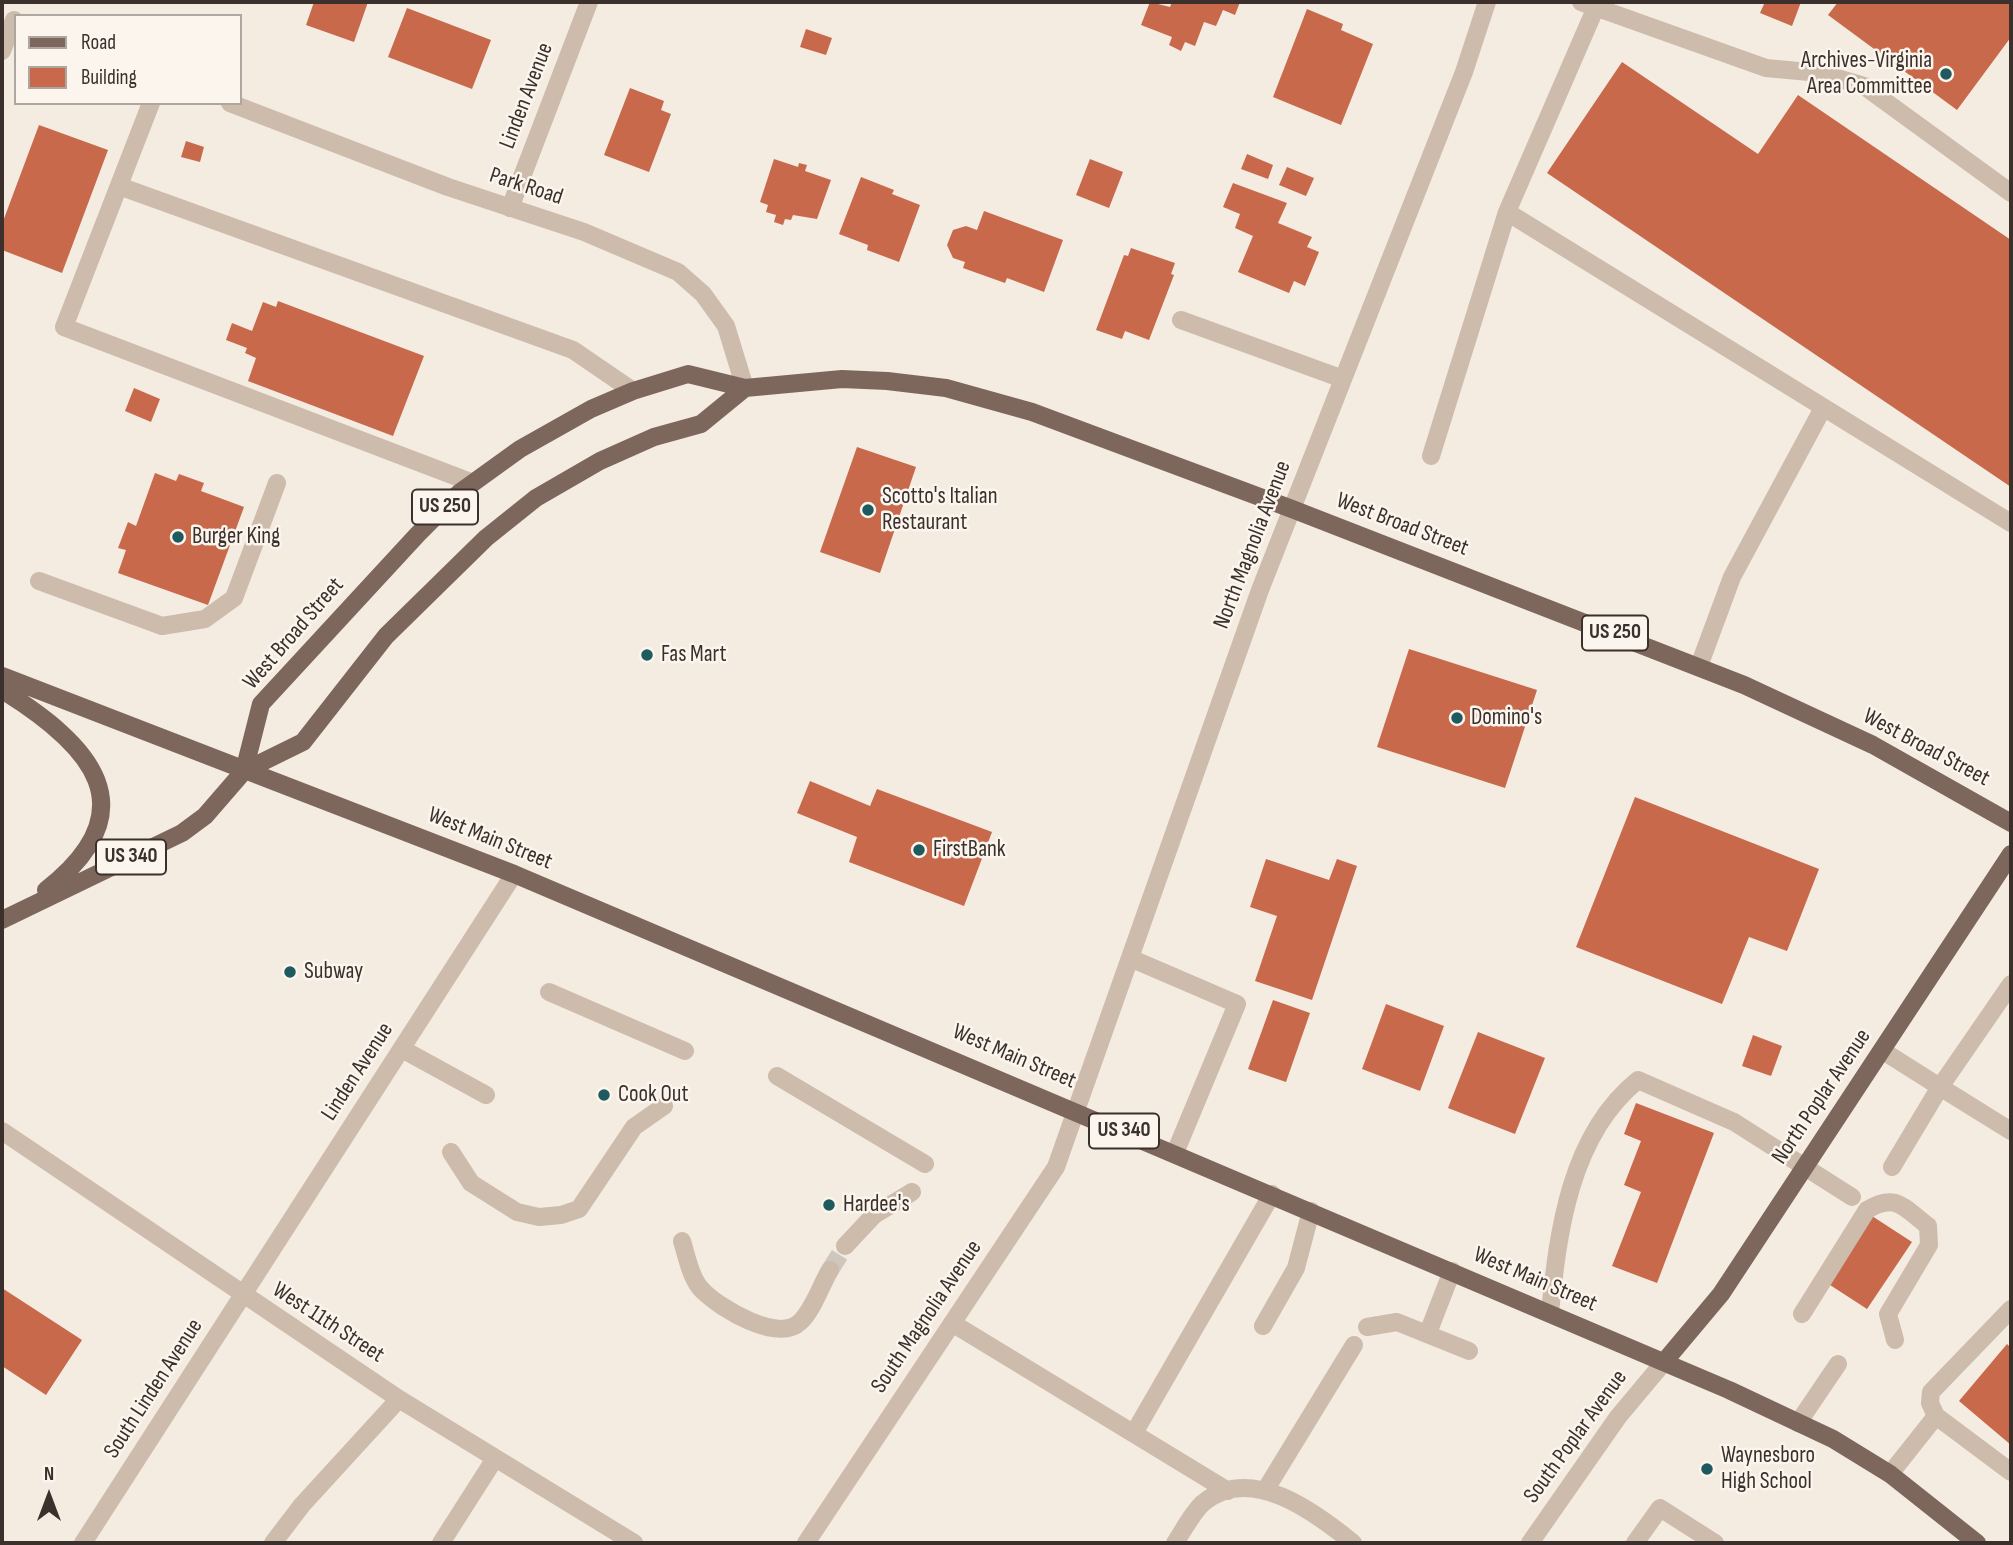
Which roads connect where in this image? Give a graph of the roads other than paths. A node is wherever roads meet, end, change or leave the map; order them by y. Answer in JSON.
{"nodes":[{"id":1,"x":589,"y":2,"type":"edge"},
{"id":2,"x":1486,"y":2,"type":"edge"},
{"id":3,"x":1589,"y":4,"type":"edge"},
{"id":4,"x":11,"y":19,"type":"edge"},
{"id":5,"x":2,"y":51,"type":"edge"},
{"id":6,"x":150,"y":105,"type":"edge"},
{"id":7,"x":235,"y":105,"type":"edge"},
{"id":8,"x":119,"y":186,"type":"junction"},
{"id":9,"x":2011,"y":193,"type":"edge"},
{"id":10,"x":510,"y":208,"type":"junction"},
{"id":11,"x":1507,"y":212,"type":"junction"},
{"id":12,"x":1181,"y":320,"type":"dead end"},
{"id":13,"x":1343,"y":379,"type":"junction"},
{"id":14,"x":745,"y":388,"type":"junction"},
{"id":15,"x":633,"y":391,"type":"junction"},
{"id":16,"x":1824,"y":408,"type":"junction"},
{"id":17,"x":1432,"y":456,"type":"dead end"},
{"id":18,"x":278,"y":483,"type":"dead end"},
{"id":19,"x":473,"y":483,"type":"junction"},
{"id":20,"x":1292,"y":509,"type":"junction"},
{"id":21,"x":2011,"y":523,"type":"edge"},
{"id":22,"x":39,"y":581,"type":"dead end"},
{"id":23,"x":1699,"y":666,"type":"junction"},
{"id":24,"x":2,"y":676,"type":"edge"},
{"id":25,"x":2,"y":690,"type":"edge"},
{"id":26,"x":244,"y":771,"type":"junction"},
{"id":27,"x":2011,"y":822,"type":"edge"},
{"id":28,"x":2011,"y":854,"type":"edge"},
{"id":29,"x":514,"y":874,"type":"junction"},
{"id":30,"x":19,"y":911,"type":"junction"},
{"id":31,"x":2,"y":920,"type":"edge"},
{"id":32,"x":1130,"y":958,"type":"junction"},
{"id":33,"x":2011,"y":984,"type":"edge"},
{"id":34,"x":549,"y":992,"type":"dead end"},
{"id":35,"x":402,"y":1049,"type":"junction"},
{"id":36,"x":685,"y":1051,"type":"dead end"},
{"id":37,"x":1883,"y":1051,"type":"junction"},
{"id":38,"x":777,"y":1076,"type":"dead end"},
{"id":39,"x":1940,"y":1087,"type":"junction"},
{"id":40,"x":486,"y":1095,"type":"dead end"},
{"id":41,"x":664,"y":1106,"type":"dead end"},
{"id":42,"x":1076,"y":1111,"type":"junction"},
{"id":43,"x":2011,"y":1130,"type":"edge"},
{"id":44,"x":2,"y":1131,"type":"edge"},
{"id":45,"x":451,"y":1152,"type":"dead end"},
{"id":46,"x":1175,"y":1153,"type":"junction"},
{"id":47,"x":925,"y":1164,"type":"dead end"},
{"id":48,"x":1892,"y":1167,"type":"dead end"},
{"id":49,"x":1804,"y":1168,"type":"junction"},
{"id":50,"x":912,"y":1192,"type":"dead end"},
{"id":51,"x":1272,"y":1194,"type":"junction"},
{"id":52,"x":1852,"y":1196,"type":"dead end"},
{"id":53,"x":1311,"y":1211,"type":"junction"},
{"id":54,"x":682,"y":1241,"type":"dead end"},
{"id":55,"x":845,"y":1246,"type":"tunnel mouth"},
{"id":56,"x":830,"y":1270,"type":"tunnel mouth"},
{"id":57,"x":1452,"y":1272,"type":"junction"},
{"id":58,"x":243,"y":1296,"type":"junction"},
{"id":59,"x":2011,"y":1309,"type":"edge"},
{"id":60,"x":1550,"y":1313,"type":"junction"},
{"id":61,"x":1802,"y":1314,"type":"dead end"},
{"id":62,"x":952,"y":1323,"type":"junction"},
{"id":63,"x":1263,"y":1326,"type":"dead end"},
{"id":64,"x":1367,"y":1327,"type":"dead end"},
{"id":65,"x":1428,"y":1332,"type":"junction"},
{"id":66,"x":1895,"y":1339,"type":"dead end"},
{"id":67,"x":1354,"y":1345,"type":"dead end"},
{"id":68,"x":1469,"y":1350,"type":"dead end"},
{"id":69,"x":1664,"y":1362,"type":"junction"},
{"id":70,"x":1838,"y":1364,"type":"dead end"},
{"id":71,"x":399,"y":1399,"type":"junction"},
{"id":72,"x":1936,"y":1416,"type":"junction"},
{"id":73,"x":1798,"y":1423,"type":"junction"},
{"id":74,"x":1134,"y":1433,"type":"junction"},
{"id":75,"x":494,"y":1460,"type":"junction"},
{"id":76,"x":2011,"y":1472,"type":"edge"},
{"id":77,"x":1890,"y":1474,"type":"junction"},
{"id":78,"x":1266,"y":1489,"type":"junction"},
{"id":79,"x":1228,"y":1491,"type":"junction"},
{"id":80,"x":83,"y":1543,"type":"edge"},
{"id":81,"x":273,"y":1543,"type":"edge"},
{"id":82,"x":441,"y":1543,"type":"edge"},
{"id":83,"x":634,"y":1543,"type":"edge"},
{"id":84,"x":806,"y":1543,"type":"edge"},
{"id":85,"x":1175,"y":1543,"type":"edge"},
{"id":86,"x":1353,"y":1543,"type":"edge"},
{"id":87,"x":1531,"y":1543,"type":"edge"},
{"id":88,"x":1635,"y":1543,"type":"edge"},
{"id":89,"x":1715,"y":1543,"type":"edge"},
{"id":90,"x":1977,"y":1543,"type":"edge"}],
"edges":[{"from":1,"to":10,"type":"street","name":"Linden Avenue"},
{"from":2,"to":13,"type":"street","name":"North Magnolia Avenue"},
{"from":3,"to":9,"type":"street"},
{"from":3,"to":11,"type":"street"},
{"from":4,"to":5,"type":"street"},
{"from":6,"to":8,"type":"street"},
{"from":7,"to":10,"type":"street","name":"Park Road"},
{"from":8,"to":15,"type":"street"},
{"from":8,"to":19,"type":"street"},
{"from":10,"to":14,"type":"street","name":"Park Road"},
{"from":11,"to":16,"type":"street"},
{"from":11,"to":17,"type":"street"},
{"from":12,"to":13,"type":"street"},
{"from":13,"to":20,"type":"street","name":"North Magnolia Avenue"},
{"from":14,"to":15,"type":"main road","name":"West Broad Street","number":"US 250"},
{"from":14,"to":20,"type":"main road","name":"West Broad Street","number":"US 250"},
{"from":14,"to":26,"type":"main road","number":"US 250"},
{"from":15,"to":19,"type":"main road","name":"West Broad Street","number":"US 250"},
{"from":16,"to":21,"type":"street"},
{"from":16,"to":23,"type":"street"},
{"from":18,"to":22,"type":"street"},
{"from":19,"to":26,"type":"main road","name":"West Broad Street","number":"US 250"},
{"from":20,"to":23,"type":"main road","name":"West Broad Street","number":"US 250"},
{"from":20,"to":32,"type":"street","name":"North Magnolia Avenue"},
{"from":23,"to":27,"type":"main road","name":"West Broad Street","number":"US 250"},
{"from":24,"to":26,"type":"main road","name":"West Main Street"},
{"from":25,"to":30,"type":"main road"},
{"from":26,"to":29,"type":"main road","name":"West Main Street","number":"US 340"},
{"from":26,"to":30,"type":"main road","number":"US 340"},
{"from":28,"to":37,"type":"main road","name":"North Poplar Avenue"},
{"from":29,"to":35,"type":"street","name":"Linden Avenue"},
{"from":29,"to":42,"type":"main road","name":"West Main Street","number":"US 340"},
{"from":30,"to":31,"type":"main road","number":"US 340"},
{"from":32,"to":42,"type":"street","name":"North Magnolia Avenue"},
{"from":32,"to":46,"type":"street"},
{"from":33,"to":39,"type":"street"},
{"from":34,"to":36,"type":"street"},
{"from":35,"to":40,"type":"street"},
{"from":35,"to":58,"type":"street","name":"Linden Avenue"},
{"from":37,"to":39,"type":"street"},
{"from":37,"to":49,"type":"main road","name":"North Poplar Avenue"},
{"from":38,"to":47,"type":"street"},
{"from":39,"to":43,"type":"street"},
{"from":39,"to":48,"type":"street"},
{"from":41,"to":45,"type":"street"},
{"from":42,"to":46,"type":"main road","name":"West Main Street","number":"US 340"},
{"from":42,"to":62,"type":"street","name":"South Magnolia Avenue"},
{"from":44,"to":58,"type":"street","name":"West 11th Street"},
{"from":46,"to":51,"type":"main road","name":"West Main Street","number":"US 340"},
{"from":49,"to":52,"type":"street"},
{"from":49,"to":60,"type":"street"},
{"from":49,"to":69,"type":"main road","name":"North Poplar Avenue"},
{"from":50,"to":55,"type":"street"},
{"from":51,"to":53,"type":"main road","name":"West Main Street","number":"US 340"},
{"from":51,"to":74,"type":"street"},
{"from":53,"to":57,"type":"main road","name":"West Main Street","number":"US 340"},
{"from":53,"to":63,"type":"street"},
{"from":54,"to":56,"type":"street"},
{"from":57,"to":60,"type":"main road","name":"West Main Street","number":"US 340"},
{"from":57,"to":65,"type":"street"},
{"from":58,"to":71,"type":"street","name":"West 11th Street"},
{"from":58,"to":80,"type":"street","name":"South Linden Avenue"},
{"from":59,"to":72,"type":"street"},
{"from":60,"to":69,"type":"main road","name":"West Main Street","number":"US 340"},
{"from":61,"to":66,"type":"street"},
{"from":62,"to":74,"type":"street"},
{"from":62,"to":84,"type":"street","name":"South Magnolia Avenue"},
{"from":64,"to":65,"type":"street"},
{"from":65,"to":68,"type":"street"},
{"from":67,"to":78,"type":"street"},
{"from":69,"to":73,"type":"main road","name":"West Main Street","number":"US 340"},
{"from":69,"to":87,"type":"street","name":"South Poplar Avenue"},
{"from":70,"to":73,"type":"street"},
{"from":71,"to":75,"type":"street","name":"West 11th Street"},
{"from":71,"to":81,"type":"street"},
{"from":72,"to":76,"type":"street"},
{"from":72,"to":77,"type":"street"},
{"from":73,"to":77,"type":"main road","name":"West Main Street","number":"US 340"},
{"from":74,"to":79,"type":"street"},
{"from":75,"to":82,"type":"street"},
{"from":75,"to":83,"type":"street","name":"West 11th Street"},
{"from":77,"to":90,"type":"main road","name":"West Main Street","number":"US 340"},
{"from":78,"to":79,"type":"street"},
{"from":78,"to":86,"type":"street"},
{"from":79,"to":85,"type":"street"},
{"from":88,"to":89,"type":"street"}]}
